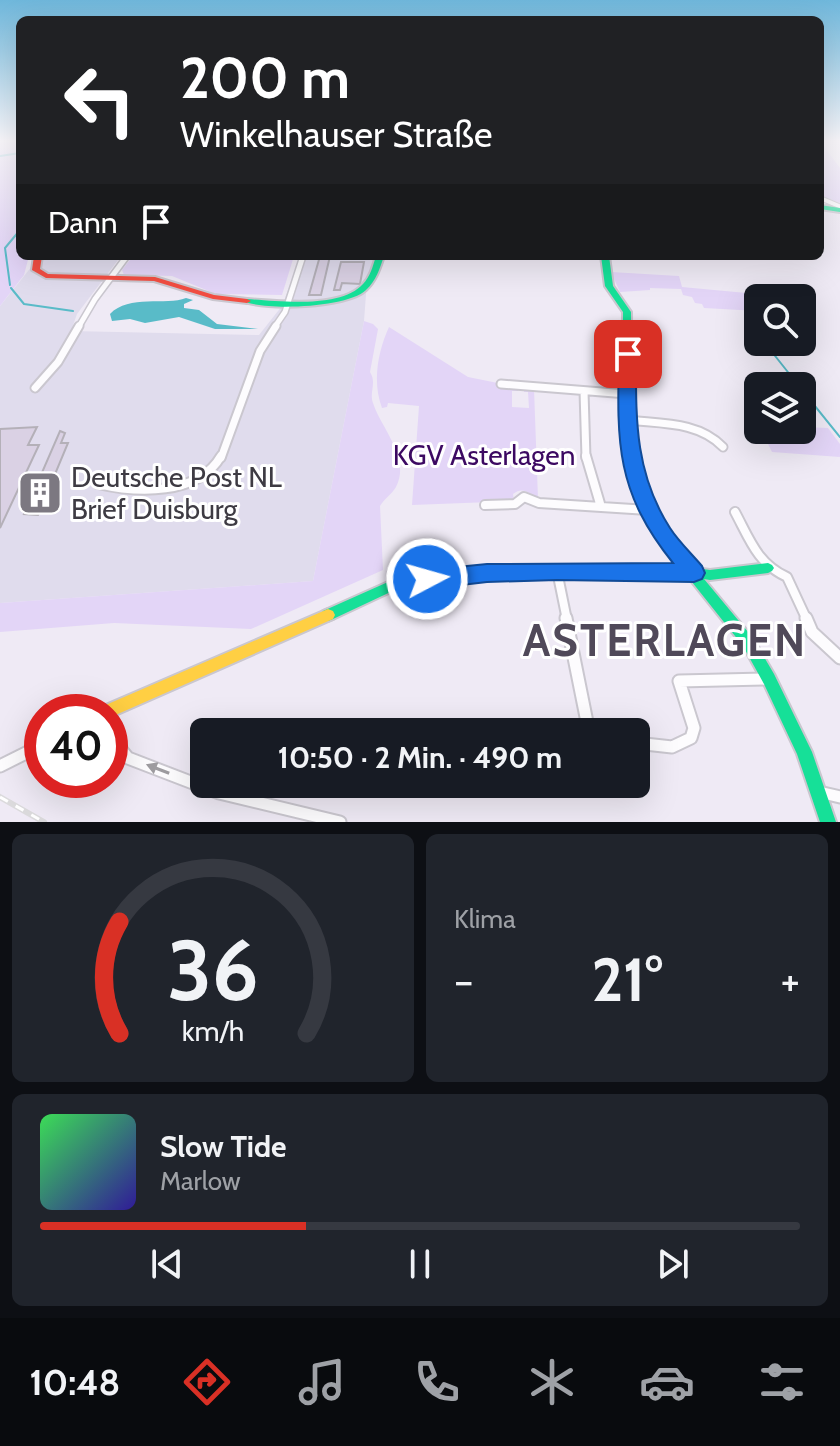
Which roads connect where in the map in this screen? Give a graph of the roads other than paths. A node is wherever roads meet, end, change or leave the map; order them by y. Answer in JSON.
{"nodes":[{"id":1,"x":37,"y":260,"type":"edge"},
{"id":2,"x":124,"y":260,"type":"edge"},
{"id":3,"x":302,"y":260,"type":"edge"},
{"id":4,"x":378,"y":260,"type":"edge"},
{"id":5,"x":606,"y":260,"type":"edge"},
{"id":6,"x":110,"y":278,"type":"junction"},
{"id":7,"x":289,"y":302,"type":"junction"},
{"id":8,"x":501,"y":384,"type":"dead end"},
{"id":9,"x":35,"y":388,"type":"dead end"},
{"id":10,"x":584,"y":391,"type":"junction"},
{"id":11,"x":627,"y":394,"type":"junction"},
{"id":12,"x":627,"y":420,"type":"junction"},
{"id":13,"x":723,"y":447,"type":"dead end"},
{"id":14,"x":98,"y":484,"type":"dead end"},
{"id":15,"x":485,"y":505,"type":"dead end"},
{"id":16,"x":601,"y":507,"type":"junction"},
{"id":17,"x":648,"y":510,"type":"junction"},
{"id":18,"x":735,"y":512,"type":"dead end"},
{"id":19,"x":768,"y":568,"type":"junction"},
{"id":20,"x":557,"y":571,"type":"junction"},
{"id":21,"x":694,"y":573,"type":"junction"},
{"id":22,"x":840,"y":658,"type":"edge"},
{"id":23,"x":769,"y":679,"type":"junction"},
{"id":24,"x":128,"y":704,"type":"edge"},
{"id":25,"x":586,"y":718,"type":"edge"},
{"id":26,"x":650,"y":745,"type":"edge"},
{"id":27,"x":24,"y":754,"type":"edge"},
{"id":28,"x":128,"y":758,"type":"edge"},
{"id":29,"x":0,"y":766,"type":"edge"},
{"id":30,"x":819,"y":792,"type":"junction"},
{"id":31,"x":840,"y":797,"type":"edge"},
{"id":32,"x":340,"y":822,"type":"edge"},
{"id":33,"x":828,"y":822,"type":"edge"}],
"edges":[{"from":1,"to":6,"type":"street"},
{"from":2,"to":6,"type":"street"},
{"from":3,"to":7,"type":"street"},
{"from":4,"to":7,"type":"street"},
{"from":5,"to":11,"type":"street"},
{"from":6,"to":7,"type":"street"},
{"from":6,"to":9,"type":"street"},
{"from":7,"to":14,"type":"street"},
{"from":8,"to":10,"type":"street"},
{"from":10,"to":11,"type":"street"},
{"from":10,"to":16,"type":"street"},
{"from":11,"to":12,"type":"street"},
{"from":12,"to":13,"type":"street"},
{"from":12,"to":17,"type":"street"},
{"from":15,"to":16,"type":"street"},
{"from":16,"to":17,"type":"street"},
{"from":17,"to":21,"type":"street"},
{"from":18,"to":19,"type":"street"},
{"from":19,"to":21,"type":"street"},
{"from":19,"to":22,"type":"street"},
{"from":20,"to":21,"type":"street"},
{"from":20,"to":24,"type":"street"},
{"from":20,"to":25,"type":"street"},
{"from":21,"to":23,"type":"street"},
{"from":23,"to":26,"type":"street"},
{"from":23,"to":30,"type":"street"},
{"from":27,"to":29,"type":"street"},
{"from":32,"to":28,"type":"street","one_way":true},
{"from":30,"to":31,"type":"street"},
{"from":30,"to":33,"type":"street"}]}
